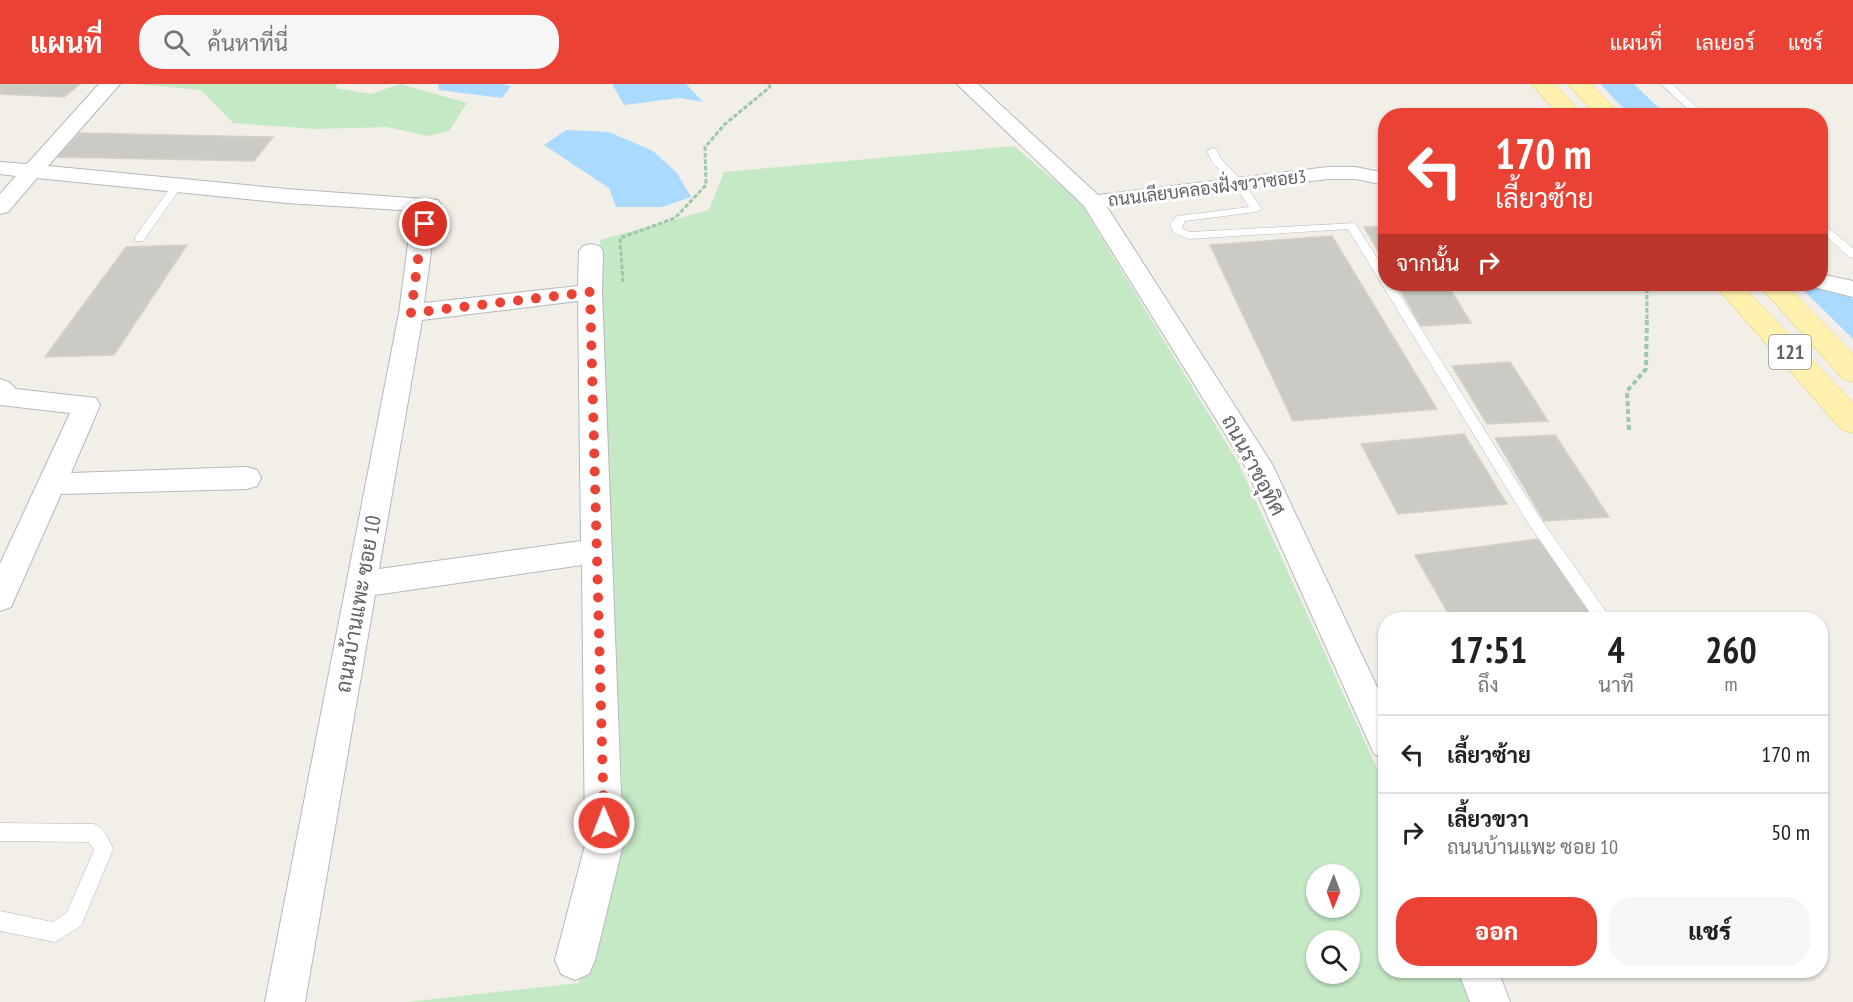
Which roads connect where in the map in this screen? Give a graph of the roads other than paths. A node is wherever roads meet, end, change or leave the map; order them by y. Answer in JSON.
{"nodes":[{"id":1,"x":110,"y":84,"type":"edge"},
{"id":2,"x":967,"y":84,"type":"edge"},
{"id":3,"x":1543,"y":84,"type":"edge"},
{"id":4,"x":1579,"y":84,"type":"edge"},
{"id":5,"x":1666,"y":84,"type":"edge"},
{"id":6,"x":1565,"y":108,"type":"edge"},
{"id":7,"x":1602,"y":108,"type":"edge"},
{"id":8,"x":1692,"y":108,"type":"edge"},
{"id":9,"x":1212,"y":151,"type":"dead end"},
{"id":10,"x":0,"y":168,"type":"edge"},
{"id":11,"x":32,"y":171,"type":"junction"},
{"id":12,"x":1378,"y":177,"type":"edge"},
{"id":13,"x":1239,"y":184,"type":"junction"},
{"id":14,"x":177,"y":186,"type":"junction"},
{"id":15,"x":1093,"y":202,"type":"junction"},
{"id":16,"x":0,"y":207,"type":"edge"},
{"id":17,"x":1828,"y":231,"type":"edge"},
{"id":18,"x":139,"y":239,"type":"dead end"},
{"id":19,"x":591,"y":251,"type":"dead end"},
{"id":20,"x":1853,"y":254,"type":"edge"},
{"id":21,"x":1378,"y":268,"type":"edge"},
{"id":22,"x":1828,"y":284,"type":"edge"},
{"id":23,"x":1853,"y":290,"type":"edge"},
{"id":24,"x":1392,"y":291,"type":"edge"},
{"id":25,"x":1734,"y":291,"type":"edge"},
{"id":26,"x":1737,"y":291,"type":"edge"},
{"id":27,"x":1772,"y":291,"type":"edge"},
{"id":28,"x":1777,"y":291,"type":"edge"},
{"id":29,"x":590,"y":292,"type":"junction"},
{"id":30,"x":1752,"y":310,"type":"junction"},
{"id":31,"x":1795,"y":311,"type":"junction"},
{"id":32,"x":411,"y":313,"type":"junction"},
{"id":33,"x":1853,"y":372,"type":"edge"},
{"id":34,"x":0,"y":388,"type":"edge"},
{"id":35,"x":1853,"y":422,"type":"edge"},
{"id":36,"x":247,"y":478,"type":"dead end"},
{"id":37,"x":51,"y":484,"type":"junction"},
{"id":38,"x":597,"y":551,"type":"junction"},
{"id":39,"x":362,"y":584,"type":"junction"},
{"id":40,"x":0,"y":598,"type":"edge"},
{"id":41,"x":1598,"y":612,"type":"edge"},
{"id":42,"x":1378,"y":726,"type":"edge"},
{"id":43,"x":0,"y":832,"type":"edge"},
{"id":44,"x":0,"y":921,"type":"edge"},
{"id":45,"x":575,"y":960,"type":"dead end"},
{"id":46,"x":1481,"y":978,"type":"edge"},
{"id":47,"x":285,"y":1002,"type":"edge"},
{"id":48,"x":1490,"y":1002,"type":"edge"}],
"edges":[{"from":1,"to":11,"type":"street"},
{"from":2,"to":15,"type":"street","name":"ถนนเลียบคลองฝั่งขวาซอย3"},
{"from":3,"to":6,"type":"main road"},
{"from":4,"to":7,"type":"main road"},
{"from":5,"to":8,"type":"lane"},
{"from":9,"to":13,"type":"lane"},
{"from":10,"to":11,"type":"street"},
{"from":11,"to":14,"type":"street"},
{"from":11,"to":16,"type":"street"},
{"from":12,"to":13,"type":"street","name":"ถนนเลียบคลองฝั่งขวาซอย3"},
{"from":13,"to":15,"type":"street","name":"ถนนเลียบคลองฝั่งขวาซอย3"},
{"from":13,"to":21,"type":"lane"},
{"from":14,"to":18,"type":"lane"},
{"from":14,"to":32,"type":"street","name":"ถนนบ้านแพะ ซอย 10"},
{"from":15,"to":42,"type":"street","name":"ถนนราชอุทิศ"},
{"from":17,"to":20,"type":"lane"},
{"from":19,"to":29,"type":"street"},
{"from":22,"to":23,"type":"street"},
{"from":24,"to":41,"type":"lane"},
{"from":25,"to":30,"type":"main road","number":"121"},
{"from":26,"to":30,"type":"main road"},
{"from":27,"to":31,"type":"main road"},
{"from":28,"to":31,"type":"main road","number":"121"},
{"from":29,"to":32,"type":"street"},
{"from":29,"to":38,"type":"street"},
{"from":30,"to":35,"type":"main road","number":"121"},
{"from":31,"to":33,"type":"main road","number":"121"},
{"from":32,"to":39,"type":"street","name":"ถนนบ้านแพะ ซอย 10"},
{"from":34,"to":37,"type":"street"},
{"from":36,"to":37,"type":"street"},
{"from":37,"to":40,"type":"street"},
{"from":38,"to":39,"type":"street"},
{"from":38,"to":45,"type":"street"},
{"from":39,"to":47,"type":"street","name":"ถนนบ้านแพะ ซอย 10"},
{"from":43,"to":44,"type":"lane"},
{"from":46,"to":48,"type":"street"}]}
